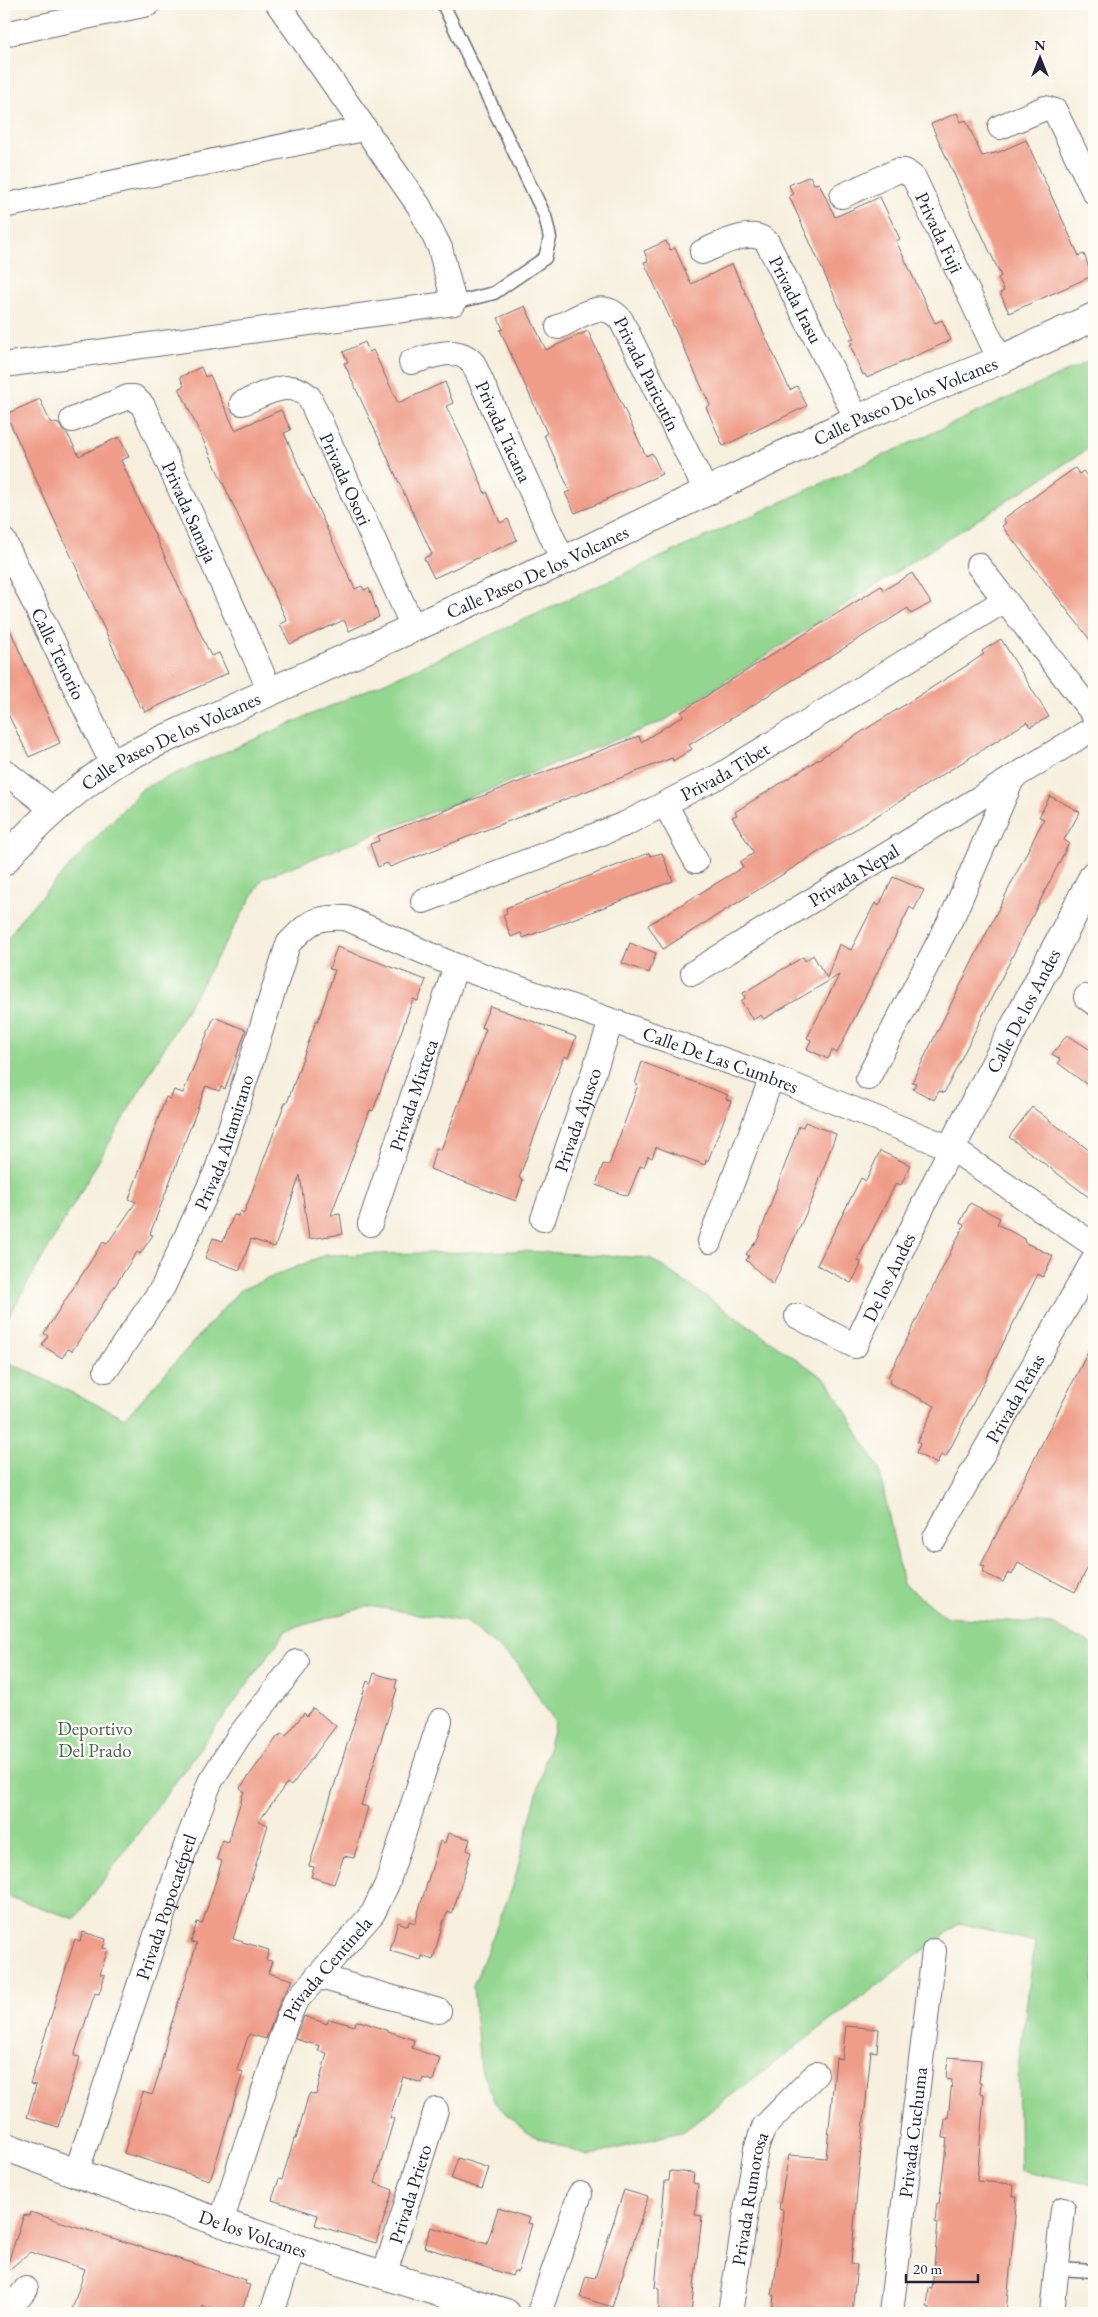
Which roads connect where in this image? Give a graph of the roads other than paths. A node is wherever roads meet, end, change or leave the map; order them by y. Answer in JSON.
{"nodes":[{"id":1,"x":148,"y":4,"type":"edge"},
{"id":2,"x":278,"y":4,"type":"edge"},
{"id":3,"x":443,"y":4,"type":"edge"},
{"id":4,"x":4,"y":34,"type":"edge"},
{"id":5,"x":1000,"y":127,"type":"dead end"},
{"id":6,"x":364,"y":129,"type":"junction"},
{"id":7,"x":1094,"y":192,"type":"edge"},
{"id":8,"x":842,"y":196,"type":"dead end"},
{"id":9,"x":4,"y":206,"type":"edge"},
{"id":10,"x":702,"y":252,"type":"dead end"},
{"id":11,"x":454,"y":303,"type":"junction"},
{"id":12,"x":1094,"y":316,"type":"edge"},
{"id":13,"x":558,"y":327,"type":"dead end"},
{"id":14,"x":1000,"y":360,"type":"junction"},
{"id":15,"x":411,"y":362,"type":"dead end"},
{"id":16,"x":4,"y":365,"type":"edge"},
{"id":17,"x":242,"y":403,"type":"dead end"},
{"id":18,"x":857,"y":419,"type":"junction"},
{"id":19,"x":72,"y":420,"type":"dead end"},
{"id":20,"x":706,"y":491,"type":"junction"},
{"id":21,"x":4,"y":541,"type":"edge"},
{"id":22,"x":563,"y":561,"type":"junction"},
{"id":23,"x":978,"y":565,"type":"dead end"},
{"id":24,"x":1006,"y":600,"type":"junction"},
{"id":25,"x":414,"y":628,"type":"junction"},
{"id":26,"x":270,"y":691,"type":"junction"},
{"id":27,"x":1094,"y":715,"type":"edge"},
{"id":28,"x":1094,"y":728,"type":"edge"},
{"id":29,"x":113,"y":765,"type":"junction"},
{"id":30,"x":4,"y":771,"type":"edge"},
{"id":31,"x":1013,"y":778,"type":"junction"},
{"id":32,"x":665,"y":804,"type":"junction"},
{"id":33,"x":55,"y":811,"type":"junction"},
{"id":34,"x":4,"y":861,"type":"edge"},
{"id":35,"x":696,"y":861,"type":"dead end"},
{"id":36,"x":1094,"y":875,"type":"edge"},
{"id":37,"x":423,"y":901,"type":"dead end"},
{"id":38,"x":326,"y":916,"type":"joint"},
{"id":39,"x":456,"y":966,"type":"junction"},
{"id":40,"x":693,"y":973,"type":"dead end"},
{"id":41,"x":611,"y":1022,"type":"junction"},
{"id":42,"x":772,"y":1077,"type":"junction"},
{"id":43,"x":868,"y":1078,"type":"dead end"},
{"id":44,"x":951,"y":1148,"type":"junction"},
{"id":45,"x":543,"y":1219,"type":"dead end"},
{"id":46,"x":370,"y":1224,"type":"dead end"},
{"id":47,"x":710,"y":1241,"type":"dead end"},
{"id":48,"x":1094,"y":1245,"type":"edge"},
{"id":49,"x":1094,"y":1259,"type":"edge"},
{"id":50,"x":797,"y":1316,"type":"dead end"},
{"id":51,"x":106,"y":1370,"type":"dead end"},
{"id":52,"x":935,"y":1538,"type":"dead end"},
{"id":53,"x":297,"y":1662,"type":"dead end"},
{"id":54,"x":440,"y":1721,"type":"dead end"},
{"id":55,"x":934,"y":1951,"type":"dead end"},
{"id":56,"x":317,"y":1976,"type":"junction"},
{"id":57,"x":439,"y":2010,"type":"dead end"},
{"id":58,"x":816,"y":2074,"type":"dead end"},
{"id":59,"x":436,"y":2110,"type":"dead end"},
{"id":60,"x":4,"y":2146,"type":"edge"},
{"id":61,"x":76,"y":2173,"type":"junction"},
{"id":62,"x":580,"y":2194,"type":"dead end"},
{"id":63,"x":1063,"y":2209,"type":"dead end"},
{"id":64,"x":221,"y":2222,"type":"junction"},
{"id":65,"x":293,"y":2247,"type":"junction"},
{"id":66,"x":1056,"y":2269,"type":"junction"},
{"id":67,"x":1094,"y":2271,"type":"edge"},
{"id":68,"x":384,"y":2276,"type":"junction"},
{"id":69,"x":26,"y":2289,"type":"dead end"},
{"id":70,"x":6,"y":2313,"type":"edge"},
{"id":71,"x":272,"y":2313,"type":"edge"},
{"id":72,"x":506,"y":2313,"type":"edge"},
{"id":73,"x":539,"y":2313,"type":"edge"},
{"id":74,"x":730,"y":2313,"type":"edge"},
{"id":75,"x":891,"y":2313,"type":"edge"},
{"id":76,"x":1052,"y":2313,"type":"edge"}],
"edges":[{"from":1,"to":4,"type":"street"},
{"from":2,"to":6,"type":"street"},
{"from":3,"to":11,"type":"lane"},
{"from":5,"to":7,"type":"street"},
{"from":6,"to":9,"type":"street"},
{"from":6,"to":11,"type":"street"},
{"from":8,"to":14,"type":"street","name":"Privada Fuji"},
{"from":10,"to":18,"type":"street","name":"Privada Irasu"},
{"from":11,"to":16,"type":"street"},
{"from":12,"to":14,"type":"street","name":"Calle Paseo De los Volcanes"},
{"from":13,"to":20,"type":"street","name":"Privada Paricutín"},
{"from":14,"to":18,"type":"street","name":"Calle Paseo De los Volcanes"},
{"from":15,"to":22,"type":"street","name":"Privada Tacana"},
{"from":17,"to":25,"type":"street","name":"Privada Osori"},
{"from":18,"to":20,"type":"street","name":"Calle Paseo De los Volcanes"},
{"from":19,"to":26,"type":"street","name":"Privada Samaja"},
{"from":20,"to":22,"type":"street","name":"Calle Paseo De los Volcanes"},
{"from":21,"to":29,"type":"street","name":"Calle Tenorio"},
{"from":22,"to":25,"type":"street","name":"Calle Paseo De los Volcanes"},
{"from":23,"to":24,"type":"street"},
{"from":24,"to":27,"type":"street"},
{"from":24,"to":32,"type":"street","name":"Privada Tibet"},
{"from":25,"to":26,"type":"street","name":"Calle Paseo De los Volcanes"},
{"from":26,"to":29,"type":"street","name":"Calle Paseo De los Volcanes"},
{"from":28,"to":31,"type":"street","name":"Privada Nepal"},
{"from":29,"to":33,"type":"street","name":"Calle Paseo De los Volcanes"},
{"from":30,"to":33,"type":"street"},
{"from":31,"to":40,"type":"street","name":"Privada Nepal"},
{"from":31,"to":43,"type":"street"},
{"from":32,"to":35,"type":"street"},
{"from":32,"to":37,"type":"street","name":"Privada Tibet"},
{"from":33,"to":34,"type":"street","name":"Calle Paseo De los Volcanes"},
{"from":36,"to":44,"type":"street","name":"Calle De los Andes"},
{"from":38,"to":39,"type":"street","name":"Calle De Las Cumbres"},
{"from":38,"to":51,"type":"street","name":"Privada Altamirano"},
{"from":39,"to":41,"type":"street","name":"Calle De Las Cumbres"},
{"from":39,"to":46,"type":"street","name":"Privada Mixteca"},
{"from":41,"to":42,"type":"street","name":"Calle De Las Cumbres"},
{"from":41,"to":45,"type":"street","name":"Privada Ajusco"},
{"from":42,"to":44,"type":"street","name":"Calle De Las Cumbres"},
{"from":42,"to":47,"type":"street"},
{"from":44,"to":48,"type":"street","name":"Calle De Las Cumbres"},
{"from":44,"to":50,"type":"street","name":"De los Andes"},
{"from":49,"to":52,"type":"street","name":"Privada Peñas"},
{"from":53,"to":61,"type":"street","name":"Privada Popocatépetl"},
{"from":54,"to":56,"type":"street","name":"Privada Centinela"},
{"from":55,"to":75,"type":"street","name":"Privada Cuchuma"},
{"from":56,"to":57,"type":"street"},
{"from":56,"to":64,"type":"street","name":"Privada Centinela"},
{"from":58,"to":74,"type":"street","name":"Privada Rumorosa"},
{"from":59,"to":68,"type":"street","name":"Privada Prieto"},
{"from":60,"to":61,"type":"street","name":"De los Volcanes"},
{"from":61,"to":64,"type":"street","name":"De los Volcanes"},
{"from":62,"to":73,"type":"street"},
{"from":63,"to":66,"type":"street"},
{"from":64,"to":65,"type":"street","name":"De los Volcanes"},
{"from":65,"to":68,"type":"street","name":"De los Volcanes"},
{"from":65,"to":71,"type":"street"},
{"from":66,"to":67,"type":"lane"},
{"from":66,"to":76,"type":"street"},
{"from":68,"to":72,"type":"street","name":"De los Volcanes"},
{"from":69,"to":70,"type":"street"}]}
